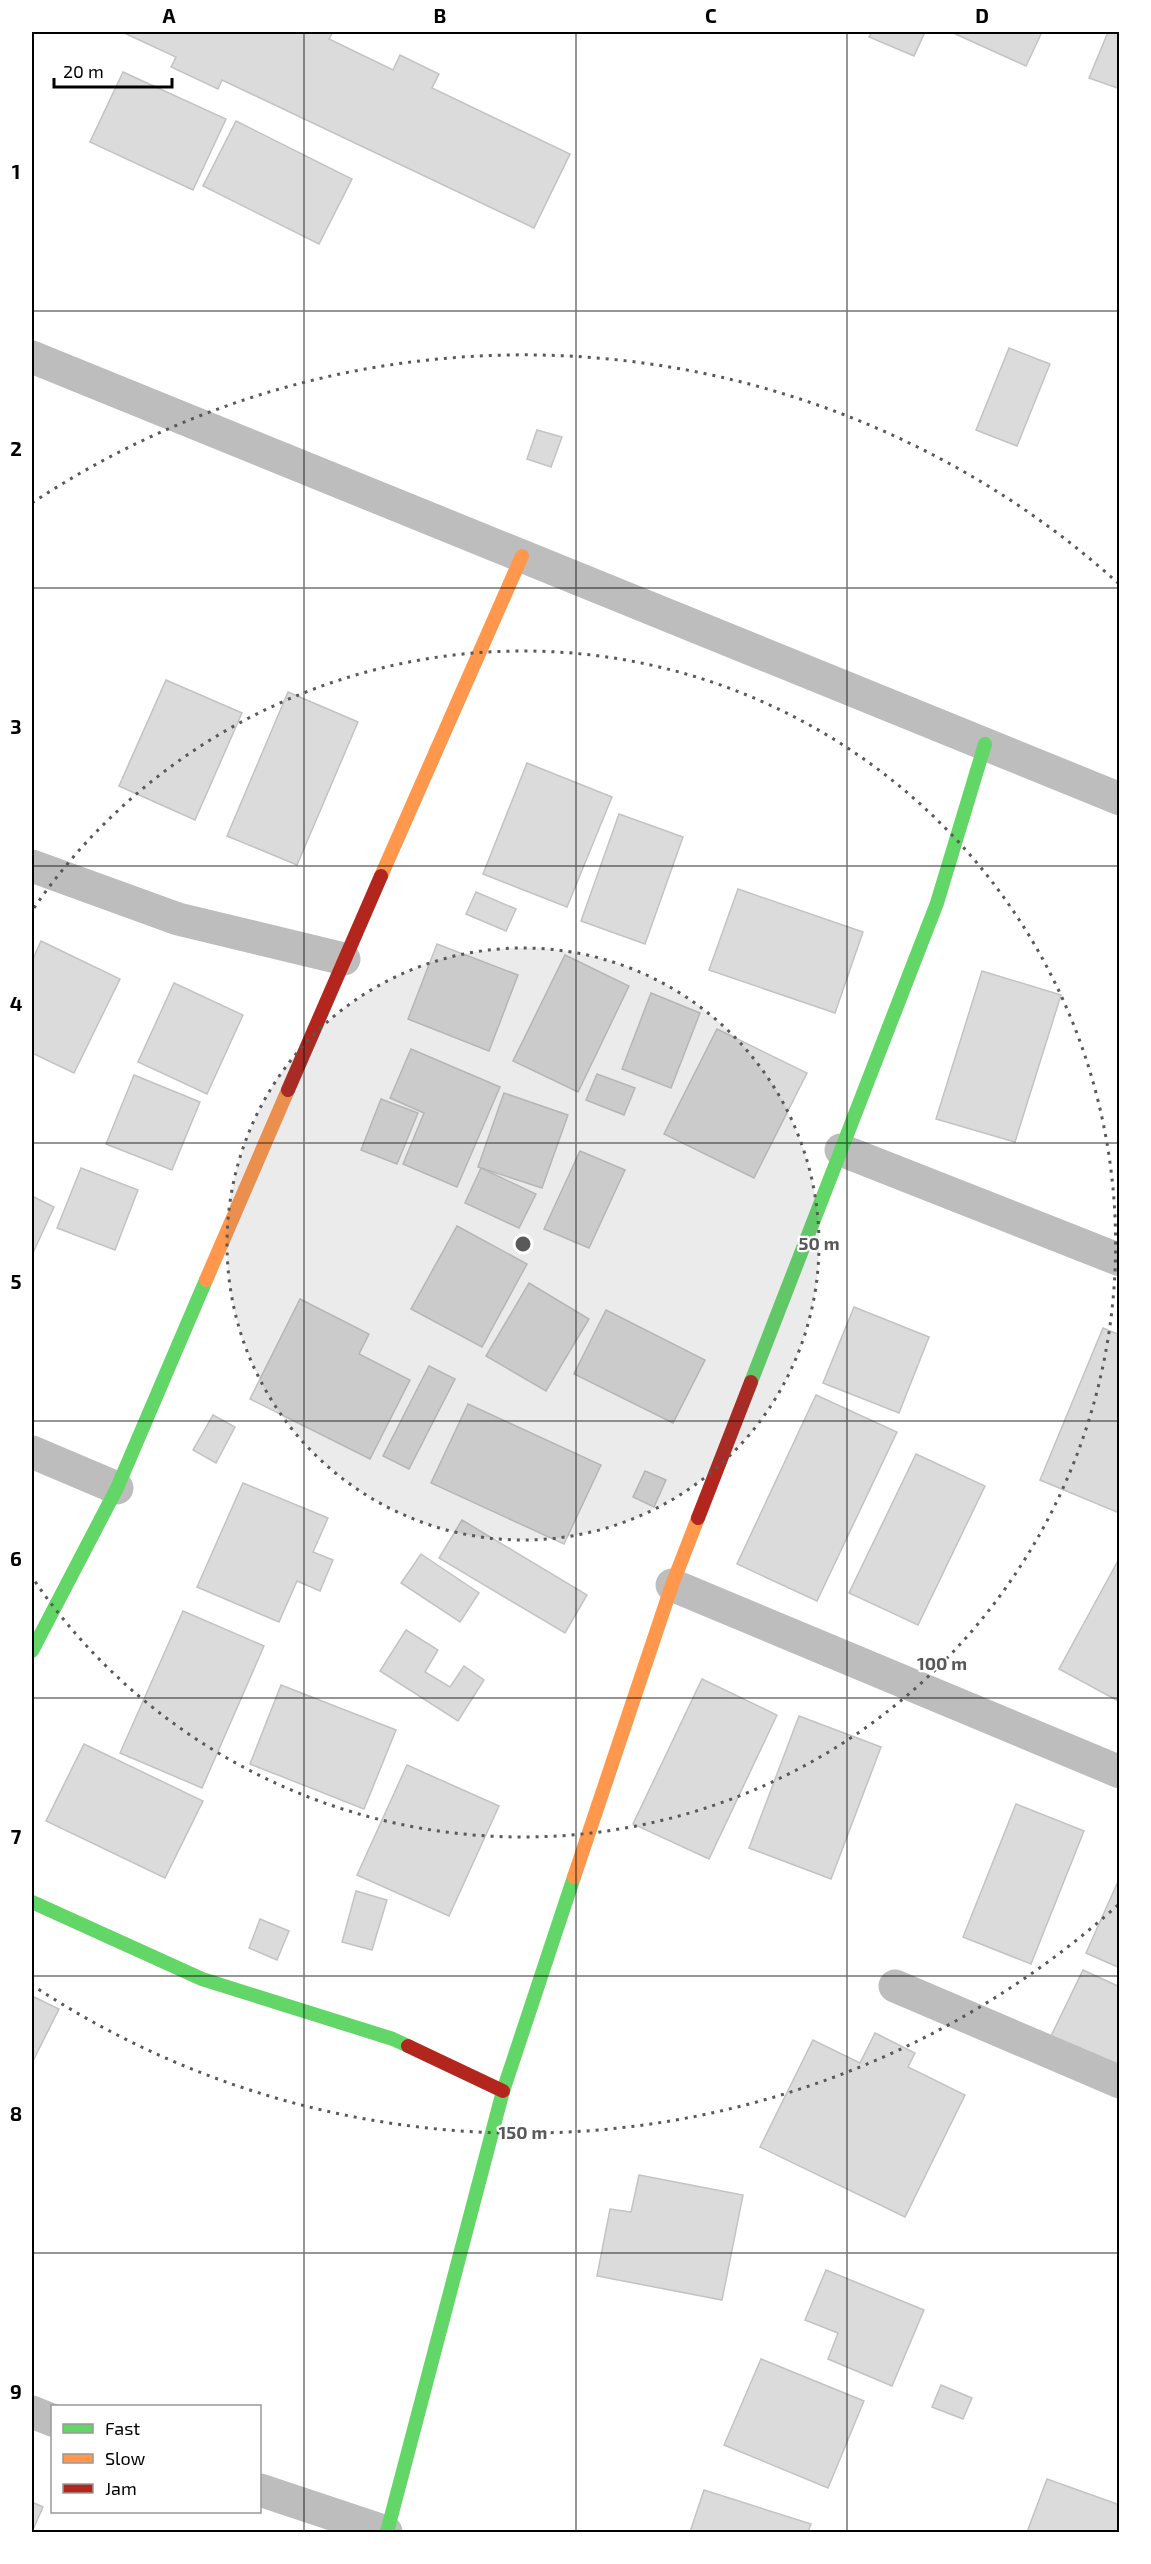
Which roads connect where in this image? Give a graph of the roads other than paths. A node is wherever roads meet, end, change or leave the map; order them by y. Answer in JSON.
{"nodes":[{"id":1,"x":32,"y":357,"type":"edge"},
{"id":2,"x":522,"y":556,"type":"junction"},
{"id":3,"x":985,"y":744,"type":"junction"},
{"id":4,"x":1119,"y":799,"type":"edge"},
{"id":5,"x":32,"y":866,"type":"edge"},
{"id":6,"x":344,"y":959,"type":"junction"},
{"id":7,"x":841,"y":1150,"type":"junction"},
{"id":8,"x":1119,"y":1260,"type":"edge"},
{"id":9,"x":32,"y":1452,"type":"edge"},
{"id":10,"x":117,"y":1488,"type":"junction"},
{"id":11,"x":672,"y":1585,"type":"junction"},
{"id":12,"x":32,"y":1651,"type":"edge"},
{"id":13,"x":1119,"y":1772,"type":"edge"},
{"id":14,"x":32,"y":1902,"type":"edge"},
{"id":15,"x":895,"y":1986,"type":"dead end"},
{"id":16,"x":1119,"y":2082,"type":"edge"},
{"id":17,"x":503,"y":2091,"type":"junction"},
{"id":18,"x":32,"y":2412,"type":"edge"},
{"id":19,"x":51,"y":2420,"type":"edge"},
{"id":20,"x":261,"y":2490,"type":"edge"},
{"id":21,"x":386,"y":2532,"type":"edge"}],
"edges":[{"from":1,"to":2,"type":"street"},
{"from":2,"to":3,"type":"street"},
{"from":2,"to":6,"type":"street"},
{"from":3,"to":4,"type":"street"},
{"from":3,"to":7,"type":"street"},
{"from":5,"to":6,"type":"street"},
{"from":6,"to":10,"type":"street"},
{"from":7,"to":8,"type":"street"},
{"from":7,"to":11,"type":"street"},
{"from":9,"to":10,"type":"street"},
{"from":10,"to":12,"type":"street"},
{"from":11,"to":13,"type":"street"},
{"from":11,"to":17,"type":"street"},
{"from":14,"to":17,"type":"street"},
{"from":15,"to":16,"type":"street"},
{"from":17,"to":21,"type":"street"},
{"from":18,"to":19,"type":"street"},
{"from":20,"to":21,"type":"street"}]}
